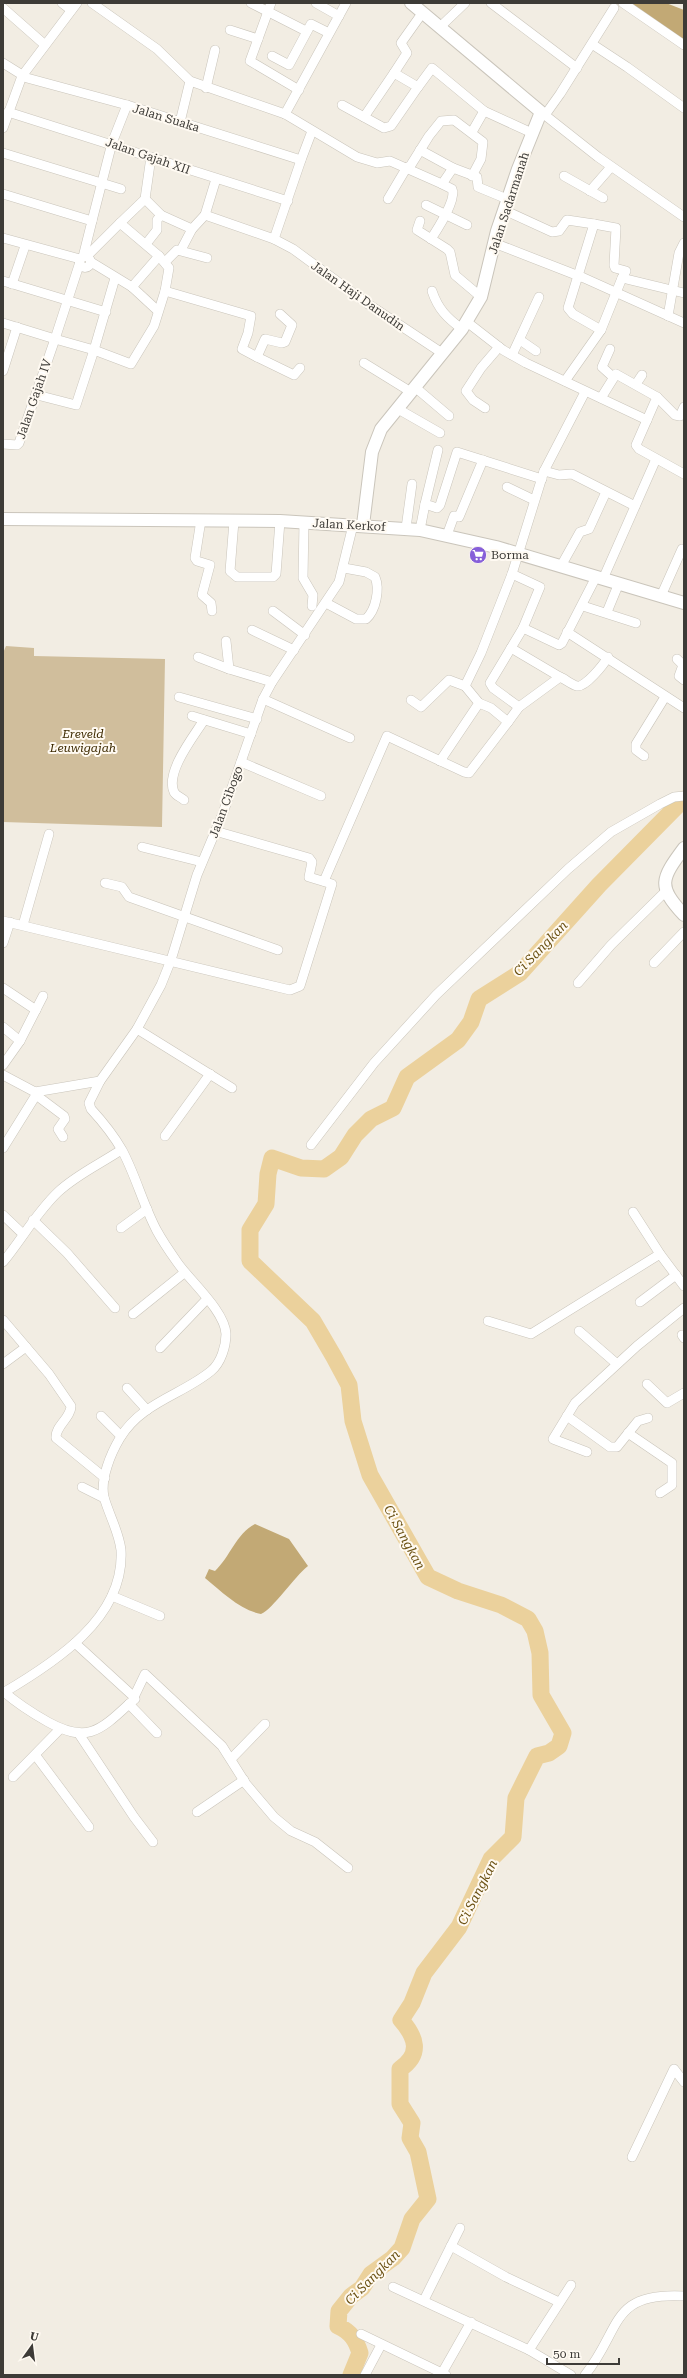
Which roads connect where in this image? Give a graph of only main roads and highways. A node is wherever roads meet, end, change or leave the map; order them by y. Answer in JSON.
{"nodes":[{"id":1,"x":411,"y":3,"type":"edge"},
{"id":2,"x":3,"y":519,"type":"edge"},
{"id":3,"x":358,"y":525,"type":"junction"},
{"id":4,"x":683,"y":601,"type":"edge"},
{"id":5,"x":682,"y":854,"type":"edge"},
{"id":6,"x":684,"y":915,"type":"edge"}],
"edges":[{"from":1,"to":3,"type":"main road","name":"Jalan Sadarmanah"},
{"from":2,"to":3,"type":"main road","name":"Jalan Kerkof"},
{"from":3,"to":4,"type":"main road","name":"Jalan Kerkof"},
{"from":5,"to":6,"type":"main road"}]}
